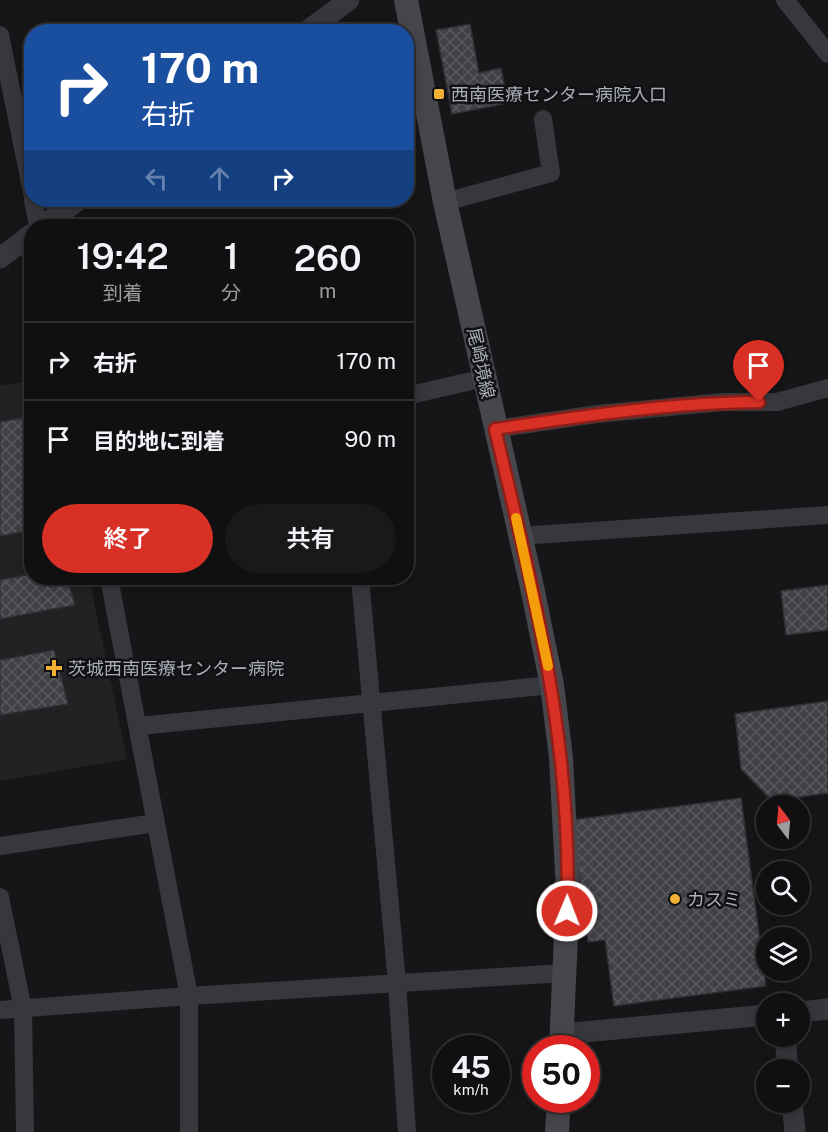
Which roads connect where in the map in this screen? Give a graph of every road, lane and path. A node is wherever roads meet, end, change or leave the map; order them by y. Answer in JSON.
{"nodes":[{"id":1,"x":349,"y":0,"type":"edge"},
{"id":2,"x":406,"y":0,"type":"edge"},
{"id":3,"x":785,"y":0,"type":"edge"},
{"id":4,"x":317,"y":24,"type":"edge"},
{"id":5,"x":411,"y":24,"type":"edge"},
{"id":6,"x":0,"y":35,"type":"edge"},
{"id":7,"x":414,"y":41,"type":"edge"},
{"id":8,"x":828,"y":54,"type":"edge"},
{"id":9,"x":543,"y":119,"type":"dead end"},
{"id":10,"x":24,"y":153,"type":"edge"},
{"id":11,"x":445,"y":202,"type":"junction"},
{"id":12,"x":68,"y":207,"type":"edge"},
{"id":13,"x":50,"y":219,"type":"edge"},
{"id":14,"x":24,"y":240,"type":"edge"},
{"id":15,"x":0,"y":258,"type":"edge"},
{"id":16,"x":484,"y":378,"type":"junction"},
{"id":17,"x":828,"y":388,"type":"edge"},
{"id":18,"x":414,"y":394,"type":"edge"},
{"id":19,"x":495,"y":429,"type":"junction"},
{"id":20,"x":828,"y":515,"type":"edge"},
{"id":21,"x":520,"y":536,"type":"junction"},
{"id":22,"x":110,"y":585,"type":"edge"},
{"id":23,"x":361,"y":585,"type":"edge"},
{"id":24,"x":552,"y":685,"type":"junction"},
{"id":25,"x":372,"y":702,"type":"junction"},
{"id":26,"x":139,"y":726,"type":"junction"},
{"id":27,"x":155,"y":823,"type":"junction"},
{"id":28,"x":0,"y":846,"type":"edge"},
{"id":29,"x":0,"y":897,"type":"edge"},
{"id":30,"x":564,"y":974,"type":"junction"},
{"id":31,"x":397,"y":983,"type":"junction"},
{"id":32,"x":189,"y":996,"type":"junction"},
{"id":33,"x":23,"y":1009,"type":"junction"},
{"id":34,"x":828,"y":1009,"type":"edge"},
{"id":35,"x":0,"y":1010,"type":"edge"},
{"id":36,"x":810,"y":1011,"type":"edge"},
{"id":37,"x":756,"y":1016,"type":"edge"},
{"id":38,"x":562,"y":1035,"type":"edge"},
{"id":39,"x":600,"y":1036,"type":"edge"},
{"id":40,"x":558,"y":1113,"type":"edge"},
{"id":41,"x":793,"y":1113,"type":"edge"},
{"id":42,"x":26,"y":1132,"type":"edge"},
{"id":43,"x":189,"y":1132,"type":"edge"},
{"id":44,"x":407,"y":1132,"type":"edge"},
{"id":45,"x":557,"y":1132,"type":"edge"},
{"id":46,"x":795,"y":1132,"type":"edge"}],
"edges":[{"from":1,"to":4,"type":"street"},
{"from":2,"to":5,"type":"main road","name":"尾崎境線"},
{"from":3,"to":8,"type":"street"},
{"from":6,"to":10,"type":"street"},
{"from":7,"to":11,"type":"main road","name":"尾崎境線"},
{"from":9,"to":11,"type":"street"},
{"from":11,"to":16,"type":"main road","name":"尾崎境線"},
{"from":12,"to":13,"type":"street"},
{"from":14,"to":15,"type":"street"},
{"from":16,"to":18,"type":"street"},
{"from":16,"to":19,"type":"main road","name":"尾崎境線"},
{"from":17,"to":19,"type":"street"},
{"from":19,"to":21,"type":"main road","name":"尾崎境線"},
{"from":20,"to":21,"type":"street"},
{"from":21,"to":24,"type":"main road","name":"尾崎境線"},
{"from":22,"to":26,"type":"street"},
{"from":23,"to":25,"type":"street"},
{"from":24,"to":25,"type":"street"},
{"from":24,"to":30,"type":"main road","name":"尾崎境線"},
{"from":25,"to":26,"type":"street"},
{"from":25,"to":31,"type":"street"},
{"from":26,"to":27,"type":"street"},
{"from":27,"to":28,"type":"street"},
{"from":27,"to":32,"type":"street"},
{"from":29,"to":33,"type":"street"},
{"from":30,"to":31,"type":"street"},
{"from":30,"to":38,"type":"main road","name":"尾崎境線"},
{"from":31,"to":32,"type":"street"},
{"from":31,"to":44,"type":"street"},
{"from":32,"to":33,"type":"street"},
{"from":32,"to":43,"type":"street"},
{"from":33,"to":35,"type":"street"},
{"from":33,"to":42,"type":"street"},
{"from":34,"to":36,"type":"street"},
{"from":37,"to":39,"type":"street"},
{"from":40,"to":45,"type":"main road"},
{"from":41,"to":46,"type":"street"}]}
